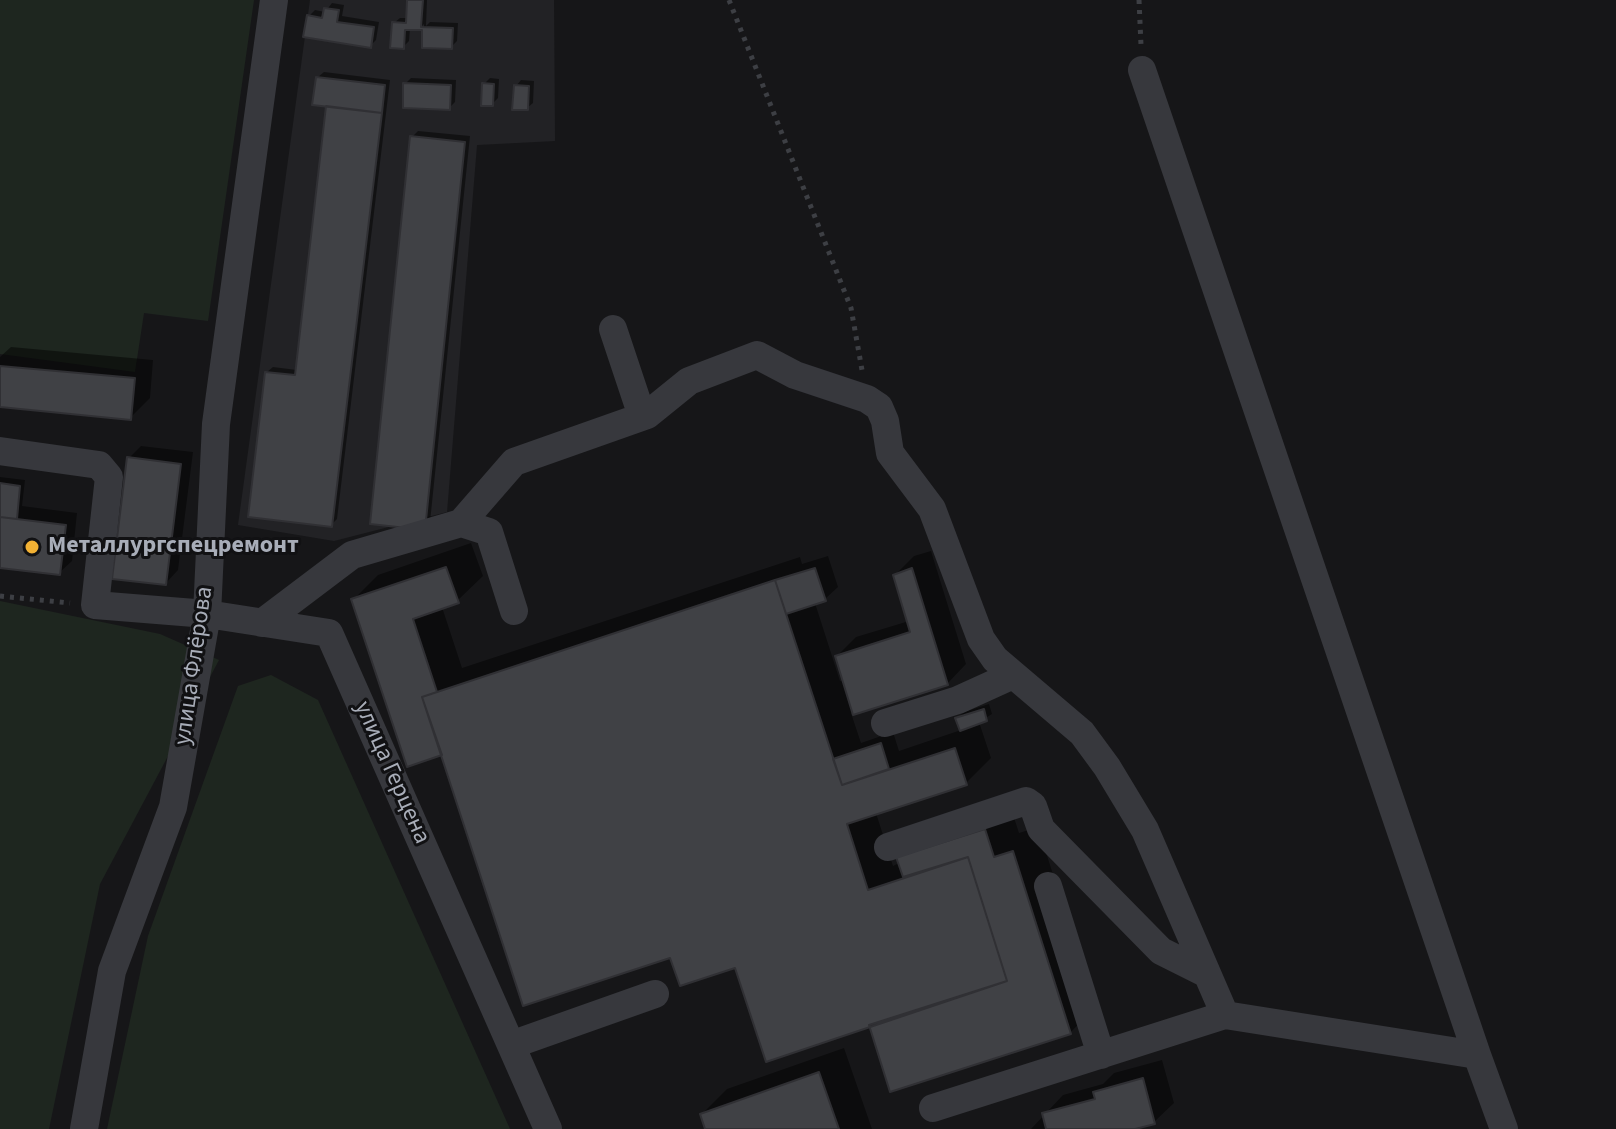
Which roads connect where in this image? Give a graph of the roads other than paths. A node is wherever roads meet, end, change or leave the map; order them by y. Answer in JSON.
{"nodes":[{"id":1,"x":274,"y":0,"type":"edge"},
{"id":2,"x":1142,"y":70,"type":"road end"},
{"id":3,"x":613,"y":329,"type":"dead end"},
{"id":4,"x":642,"y":416,"type":"junction"},
{"id":5,"x":0,"y":451,"type":"edge"},
{"id":6,"x":461,"y":523,"type":"junction"},
{"id":7,"x":514,"y":611,"type":"dead end"},
{"id":8,"x":207,"y":614,"type":"junction"},
{"id":9,"x":262,"y":623,"type":"junction"},
{"id":10,"x":1013,"y":675,"type":"junction"},
{"id":11,"x":885,"y":723,"type":"dead end"},
{"id":12,"x":888,"y":847,"type":"dead end"},
{"id":13,"x":1048,"y":886,"type":"dead end"},
{"id":14,"x":1207,"y":974,"type":"junction"},
{"id":15,"x":655,"y":994,"type":"dead end"},
{"id":16,"x":1225,"y":1015,"type":"junction"},
{"id":17,"x":511,"y":1045,"type":"junction"},
{"id":18,"x":1101,"y":1055,"type":"junction"},
{"id":19,"x":1477,"y":1055,"type":"junction"},
{"id":20,"x":933,"y":1108,"type":"dead end"},
{"id":21,"x":84,"y":1129,"type":"edge"},
{"id":22,"x":548,"y":1129,"type":"edge"},
{"id":23,"x":1504,"y":1129,"type":"edge"}],
"edges":[{"from":1,"to":8,"type":"street","name":"улица Флёрова"},
{"from":2,"to":19,"type":"street"},
{"from":3,"to":4,"type":"street"},
{"from":4,"to":6,"type":"street"},
{"from":4,"to":10,"type":"street"},
{"from":5,"to":8,"type":"street","name":"улица Герцена"},
{"from":6,"to":7,"type":"street"},
{"from":6,"to":9,"type":"street"},
{"from":8,"to":9,"type":"street","name":"улица Герцена"},
{"from":8,"to":21,"type":"street","name":"улица Флёрова"},
{"from":9,"to":17,"type":"street","name":"улица Герцена"},
{"from":10,"to":11,"type":"street"},
{"from":10,"to":14,"type":"street"},
{"from":12,"to":14,"type":"street"},
{"from":13,"to":18,"type":"street"},
{"from":14,"to":16,"type":"street"},
{"from":15,"to":17,"type":"street"},
{"from":16,"to":18,"type":"street"},
{"from":16,"to":19,"type":"street"},
{"from":17,"to":22,"type":"street","name":"улица Герцена"},
{"from":18,"to":20,"type":"street"},
{"from":19,"to":23,"type":"street"}]}
